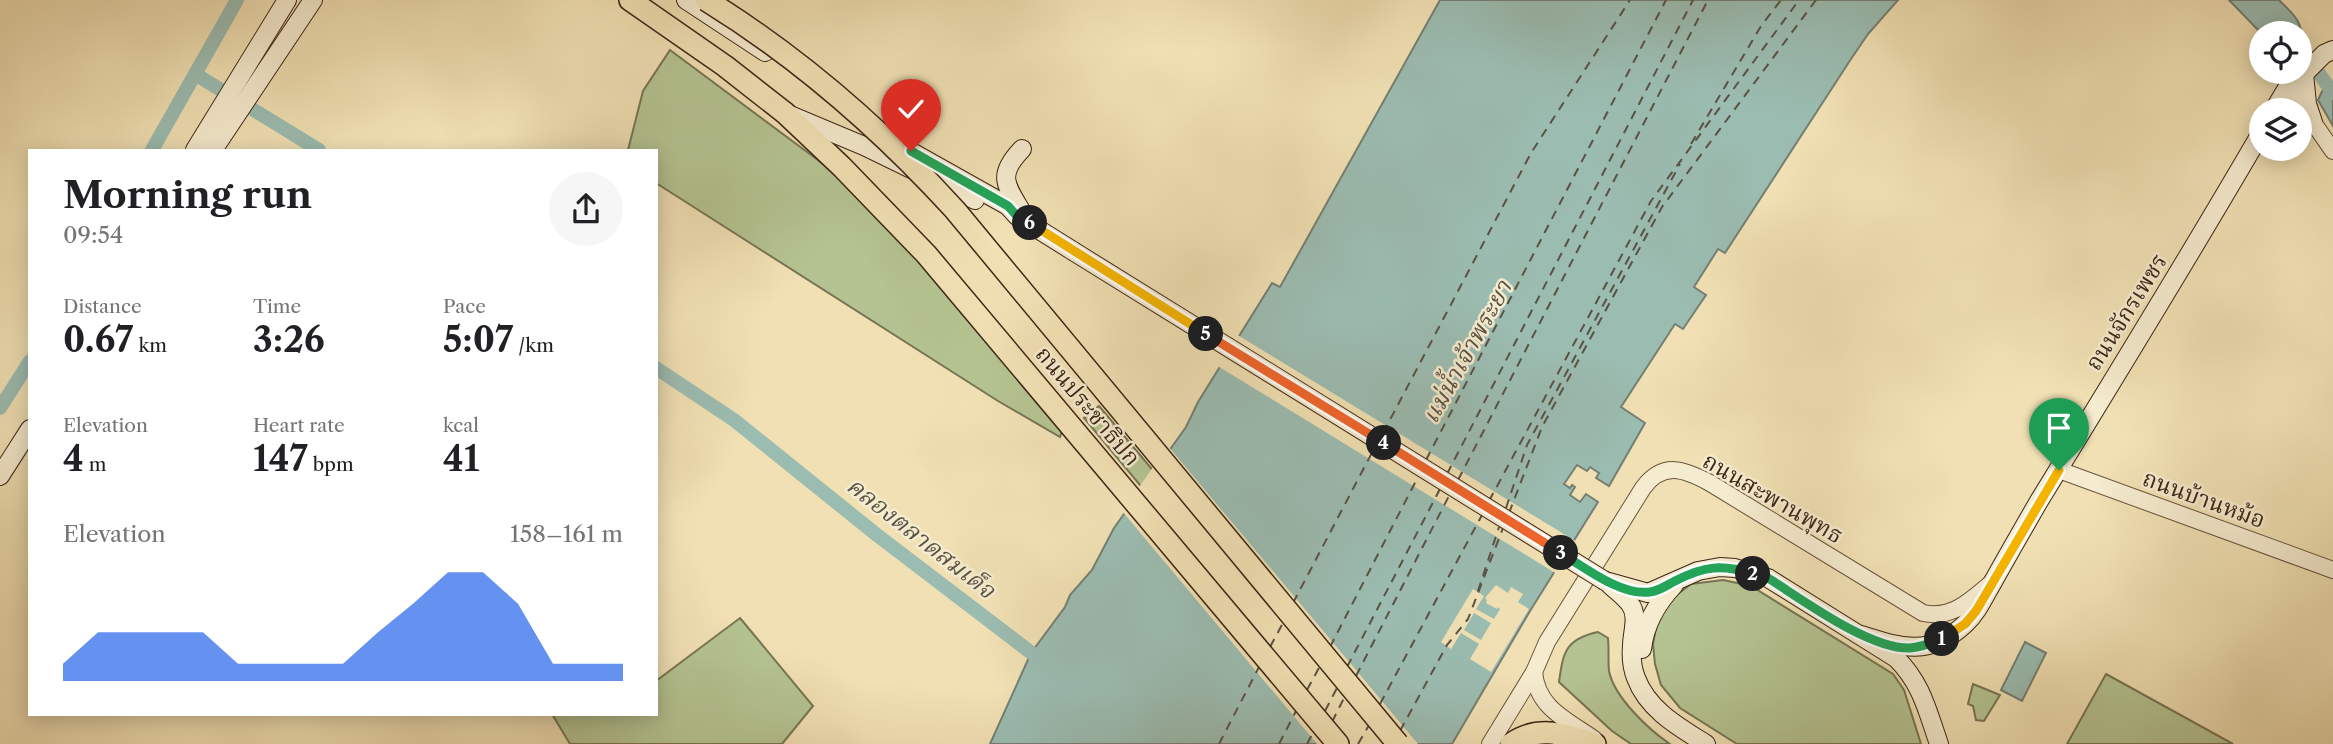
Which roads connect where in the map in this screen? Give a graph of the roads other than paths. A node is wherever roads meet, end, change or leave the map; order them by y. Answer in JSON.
{"nodes":[{"id":1,"x":288,"y":0,"type":"edge"},
{"id":2,"x":313,"y":0,"type":"edge"},
{"id":3,"x":630,"y":0,"type":"edge"},
{"id":4,"x":686,"y":0,"type":"edge"},
{"id":5,"x":706,"y":0,"type":"edge"},
{"id":6,"x":2329,"y":52,"type":"edge"},
{"id":7,"x":2312,"y":66,"type":"edge"},
{"id":8,"x":250,"y":79,"type":"junction"},
{"id":9,"x":233,"y":104,"type":"junction"},
{"id":10,"x":785,"y":113,"type":"junction"},
{"id":11,"x":2312,"y":127,"type":"edge"},
{"id":12,"x":196,"y":149,"type":"edge"},
{"id":13,"x":213,"y":149,"type":"edge"},
{"id":14,"x":1022,"y":149,"type":"dead end"},
{"id":15,"x":2333,"y":151,"type":"edge"},
{"id":16,"x":2249,"y":154,"type":"edge"},
{"id":17,"x":1022,"y":219,"type":"junction"},
{"id":18,"x":28,"y":432,"type":"edge"},
{"id":19,"x":2059,"y":470,"type":"junction"},
{"id":20,"x":0,"y":476,"type":"edge"},
{"id":21,"x":2333,"y":570,"type":"edge"},
{"id":22,"x":1683,"y":577,"type":"junction"},
{"id":23,"x":1605,"y":580,"type":"junction"},
{"id":24,"x":1993,"y":582,"type":"junction"},
{"id":25,"x":1861,"y":635,"type":"junction"},
{"id":26,"x":1534,"y":672,"type":"junction"},
{"id":27,"x":1654,"y":707,"type":"junction"},
{"id":28,"x":1338,"y":744,"type":"edge"},
{"id":29,"x":1398,"y":744,"type":"edge"},
{"id":30,"x":1490,"y":744,"type":"edge"},
{"id":31,"x":1511,"y":744,"type":"edge"},
{"id":32,"x":1595,"y":744,"type":"edge"},
{"id":33,"x":1601,"y":744,"type":"edge"},
{"id":34,"x":1706,"y":744,"type":"edge"},
{"id":35,"x":1939,"y":744,"type":"edge"}],
"edges":[{"from":1,"to":8,"type":"main road"},
{"from":2,"to":8,"type":"main road"},
{"from":3,"to":10,"type":"main road","name":"ถนนประชาธิปก"},
{"from":4,"to":17,"type":"main road"},
{"from":5,"to":29,"type":"main road","name":"ถนนประชาธิปก","bridge":true},
{"from":6,"to":7,"type":"main road"},
{"from":8,"to":9,"type":"main road"},
{"from":9,"to":12,"type":"main road"},
{"from":9,"to":13,"type":"main road"},
{"from":10,"to":17,"type":"main road","name":"ถนนประชาธิปก"},
{"from":10,"to":28,"type":"main road","name":"ถนนประชาธิปก"},
{"from":11,"to":15,"type":"street"},
{"from":14,"to":17,"type":"main road"},
{"from":16,"to":19,"type":"main road","name":"ถนนจักรเพชร"},
{"from":17,"to":23,"type":"main road","bridge":true},
{"from":18,"to":20,"type":"main road"},
{"from":19,"to":21,"type":"street","name":"ถนนบ้านหม้อ"},
{"from":19,"to":24,"type":"main road","name":"ถนนจักรเพชร"},
{"from":22,"to":23,"type":"main road"},
{"from":22,"to":25,"type":"main road"},
{"from":22,"to":27,"type":"main road"},
{"from":23,"to":27,"type":"main road"},
{"from":24,"to":25,"type":"main road","name":"ถนนจักรเพชร"},
{"from":24,"to":26,"type":"street","name":"ถนนสะพานพุทธ"},
{"from":25,"to":35,"type":"main road"},
{"from":26,"to":30,"type":"street","name":"ถนนสะพานพุทธ"},
{"from":26,"to":33,"type":"street"},
{"from":27,"to":34,"type":"main road"},
{"from":31,"to":32,"type":"main road"}]}
